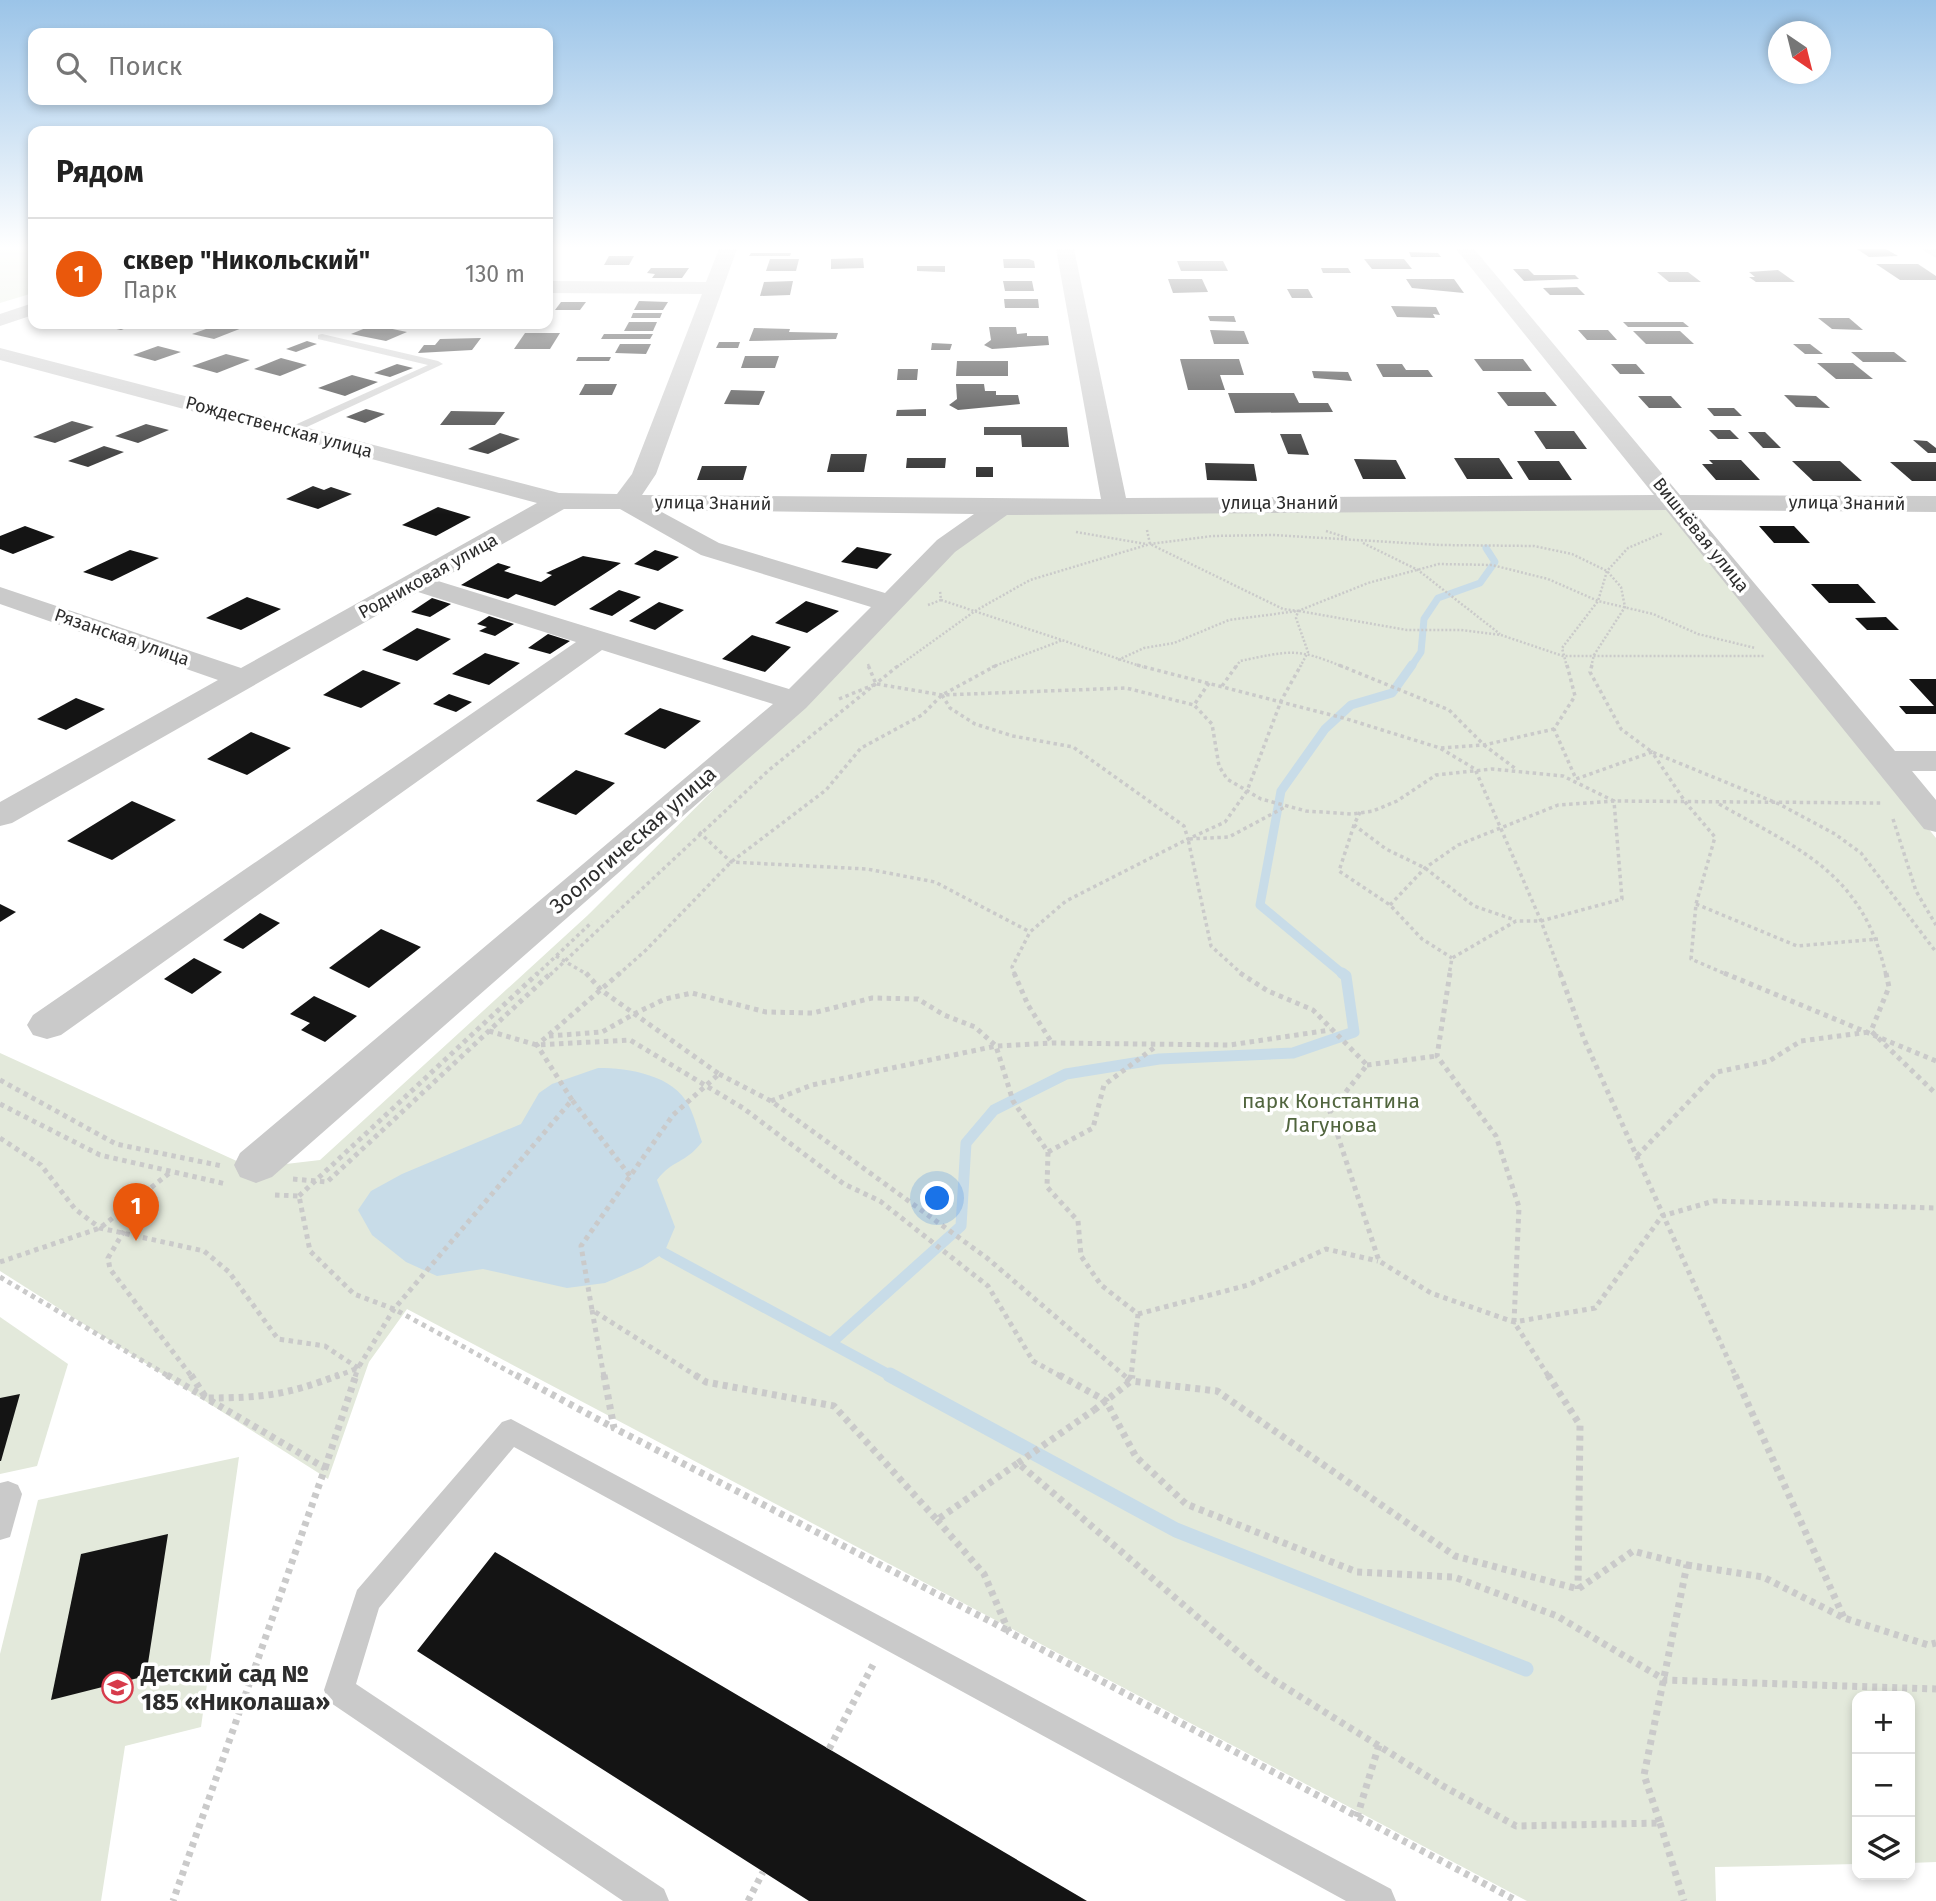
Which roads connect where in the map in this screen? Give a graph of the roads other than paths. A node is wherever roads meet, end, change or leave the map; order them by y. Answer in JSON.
{"nodes":[{"id":1,"x":325,"y":338,"type":"edge"},
{"id":2,"x":695,"y":338,"type":"edge"},
{"id":3,"x":1082,"y":338,"type":"edge"},
{"id":4,"x":1538,"y":338,"type":"edge"},
{"id":5,"x":0,"y":354,"type":"edge"},
{"id":6,"x":292,"y":430,"type":"junction"},
{"id":7,"x":559,"y":501,"type":"junction"},
{"id":8,"x":625,"y":501,"type":"junction"},
{"id":9,"x":1674,"y":502,"type":"junction"},
{"id":10,"x":1115,"y":504,"type":"junction"},
{"id":11,"x":1936,"y":504,"type":"edge"},
{"id":12,"x":1001,"y":507,"type":"junction"},
{"id":13,"x":417,"y":583,"type":"junction"},
{"id":14,"x":0,"y":595,"type":"edge"},
{"id":15,"x":903,"y":606,"type":"junction"},
{"id":16,"x":598,"y":640,"type":"junction"},
{"id":17,"x":244,"y":679,"type":"junction"},
{"id":18,"x":795,"y":701,"type":"junction"},
{"id":19,"x":1885,"y":761,"type":"junction"},
{"id":20,"x":1936,"y":761,"type":"edge"},
{"id":21,"x":0,"y":816,"type":"edge"},
{"id":22,"x":1936,"y":822,"type":"edge"},
{"id":23,"x":47,"y":1025,"type":"dead end"},
{"id":24,"x":253,"y":1182,"type":"road end"},
{"id":25,"x":0,"y":1496,"type":"edge"},
{"id":26,"x":0,"y":1527,"type":"edge"},
{"id":27,"x":1347,"y":1893,"type":"edge"},
{"id":28,"x":652,"y":1901,"type":"edge"},
{"id":29,"x":1379,"y":1901,"type":"edge"}],
"edges":[{"from":1,"to":6,"type":"lane"},
{"from":2,"to":8,"type":"street"},
{"from":3,"to":10,"type":"street"},
{"from":4,"to":9,"type":"street","name":"Вишнёвая улица"},
{"from":5,"to":6,"type":"street","name":"Рождественская улица"},
{"from":6,"to":7,"type":"street","name":"Рождественская улица"},
{"from":7,"to":8,"type":"street"},
{"from":7,"to":13,"type":"street","name":"Родниковая улица"},
{"from":8,"to":12,"type":"street","name":"улица Знаний"},
{"from":8,"to":15,"type":"street"},
{"from":9,"to":10,"type":"street","name":"улица Знаний"},
{"from":9,"to":11,"type":"street","name":"улица Знаний"},
{"from":9,"to":19,"type":"street","name":"Вишнёвая улица"},
{"from":10,"to":12,"type":"street","name":"улица Знаний"},
{"from":12,"to":15,"type":"street","name":"Зоологическая улица"},
{"from":13,"to":16,"type":"street"},
{"from":13,"to":17,"type":"street","name":"Родниковая улица"},
{"from":14,"to":17,"type":"street","name":"Рязанская улица"},
{"from":15,"to":18,"type":"street","name":"Зоологическая улица"},
{"from":16,"to":18,"type":"street"},
{"from":16,"to":23,"type":"street"},
{"from":17,"to":21,"type":"street","name":"Родниковая улица"},
{"from":18,"to":24,"type":"street","name":"Зоологическая улица"},
{"from":19,"to":20,"type":"street"},
{"from":19,"to":22,"type":"street","name":"Вишнёвая улица"},
{"from":25,"to":26,"type":"lane"},
{"from":27,"to":28,"type":"lane"},
{"from":27,"to":29,"type":"lane"}]}
